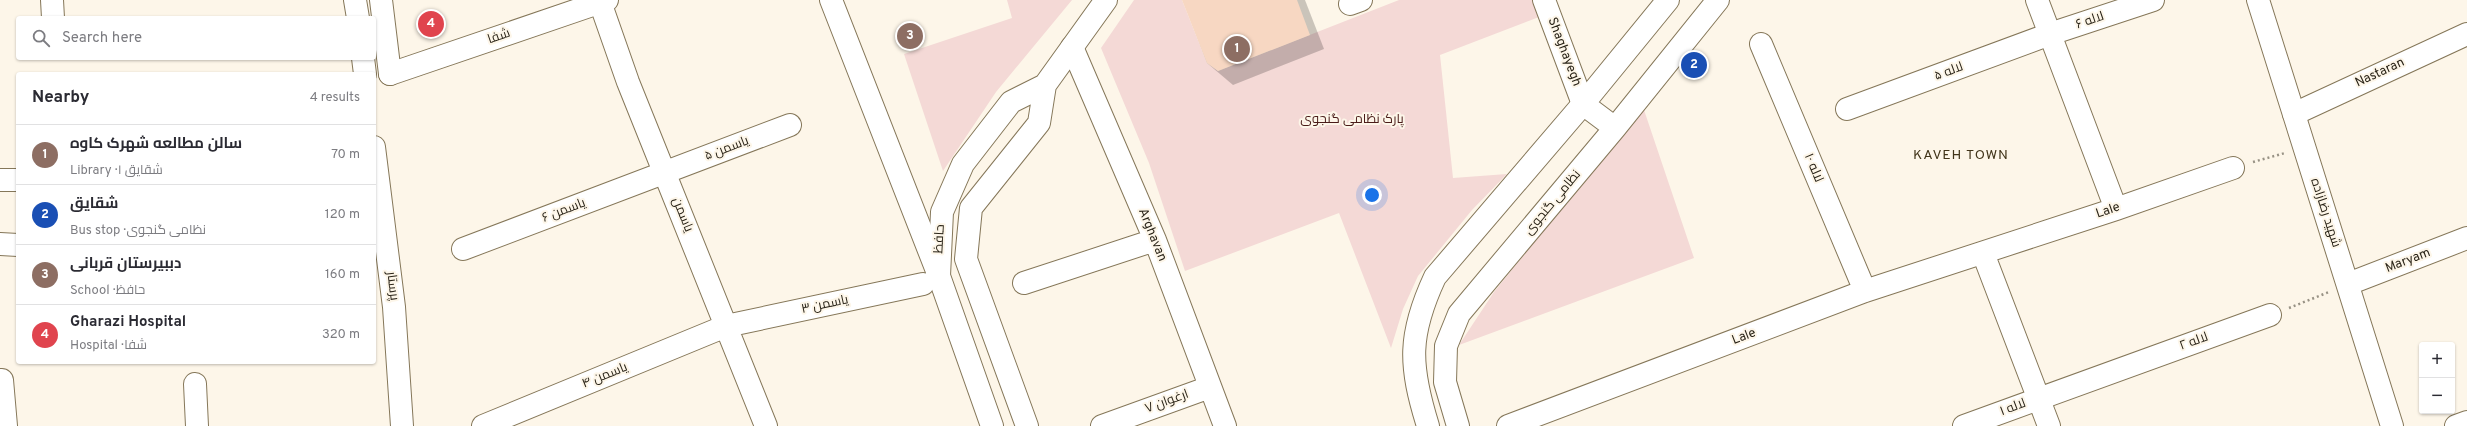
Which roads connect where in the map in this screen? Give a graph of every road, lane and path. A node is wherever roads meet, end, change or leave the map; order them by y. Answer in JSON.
{"nodes":[{"id":1,"x":52,"y":0,"type":"edge"},
{"id":2,"x":355,"y":0,"type":"edge"},
{"id":3,"x":381,"y":0,"type":"edge"},
{"id":4,"x":831,"y":0,"type":"edge"},
{"id":5,"x":1106,"y":0,"type":"edge"},
{"id":6,"x":1544,"y":0,"type":"edge"},
{"id":7,"x":1668,"y":0,"type":"edge"},
{"id":8,"x":1718,"y":0,"type":"edge"},
{"id":9,"x":2037,"y":0,"type":"edge"},
{"id":10,"x":2153,"y":0,"type":"edge"},
{"id":11,"x":2258,"y":0,"type":"edge"},
{"id":12,"x":603,"y":1,"type":"edge"},
{"id":13,"x":53,"y":16,"type":"edge"},
{"id":14,"x":358,"y":16,"type":"edge"},
{"id":15,"x":2050,"y":34,"type":"junction"},
{"id":16,"x":2465,"y":34,"type":"edge"},
{"id":17,"x":1761,"y":44,"type":"dead end"},
{"id":18,"x":1072,"y":47,"type":"junction"},
{"id":19,"x":363,"y":60,"type":"edge"},
{"id":20,"x":365,"y":72,"type":"edge"},
{"id":21,"x":1045,"y":85,"type":"junction"},
{"id":22,"x":1583,"y":104,"type":"junction"},
{"id":23,"x":1847,"y":109,"type":"dead end"},
{"id":24,"x":2294,"y":114,"type":"junction"},
{"id":25,"x":790,"y":125,"type":"dead end"},
{"id":26,"x":1615,"y":128,"type":"junction"},
{"id":27,"x":2304,"y":148,"type":"junction"},
{"id":28,"x":2233,"y":168,"type":"joint"},
{"id":29,"x":665,"y":172,"type":"junction"},
{"id":30,"x":376,"y":174,"type":"edge"},
{"id":31,"x":0,"y":180,"type":"edge"},
{"id":32,"x":16,"y":180,"type":"edge"},
{"id":33,"x":377,"y":187,"type":"edge"},
{"id":34,"x":2116,"y":209,"type":"junction"},
{"id":35,"x":2467,"y":238,"type":"edge"},
{"id":36,"x":1156,"y":240,"type":"junction"},
{"id":37,"x":0,"y":244,"type":"edge"},
{"id":38,"x":16,"y":245,"type":"edge"},
{"id":39,"x":463,"y":249,"type":"dead end"},
{"id":40,"x":1983,"y":253,"type":"junction"},
{"id":41,"x":381,"y":255,"type":"edge"},
{"id":42,"x":931,"y":280,"type":"junction"},
{"id":43,"x":1024,"y":283,"type":"dead end"},
{"id":44,"x":2348,"y":284,"type":"junction"},
{"id":45,"x":1865,"y":291,"type":"junction"},
{"id":46,"x":2270,"y":315,"type":"joint"},
{"id":47,"x":726,"y":326,"type":"junction"},
{"id":48,"x":0,"y":380,"type":"edge"},
{"id":49,"x":195,"y":384,"type":"dead end"},
{"id":50,"x":1210,"y":387,"type":"junction"},
{"id":51,"x":2039,"y":398,"type":"junction"},
{"id":52,"x":1024,"y":416,"type":"edge"},
{"id":53,"x":2467,"y":422,"type":"edge"},
{"id":54,"x":989,"y":425,"type":"edge"},
{"id":55,"x":6,"y":426,"type":"edge"},
{"id":56,"x":197,"y":426,"type":"edge"},
{"id":57,"x":402,"y":426,"type":"edge"},
{"id":58,"x":483,"y":426,"type":"edge"},
{"id":59,"x":766,"y":426,"type":"edge"},
{"id":60,"x":1102,"y":426,"type":"edge"},
{"id":61,"x":1225,"y":426,"type":"edge"},
{"id":62,"x":1428,"y":426,"type":"edge"},
{"id":63,"x":1458,"y":426,"type":"edge"},
{"id":64,"x":1508,"y":426,"type":"edge"},
{"id":65,"x":1964,"y":426,"type":"edge"},
{"id":66,"x":2049,"y":426,"type":"edge"},
{"id":67,"x":2392,"y":426,"type":"edge"},
{"id":68,"x":2456,"y":426,"type":"edge"}],
"edges":[{"from":1,"to":13,"type":"street"},
{"from":2,"to":14,"type":"street"},
{"from":3,"to":12,"type":"street","name":"شفا"},
{"from":4,"to":42,"type":"street"},
{"from":5,"to":18,"type":"street","name":"حافظ"},
{"from":6,"to":22,"type":"street","name":"Shaghayegh"},
{"from":7,"to":22,"type":"street"},
{"from":8,"to":26,"type":"street","name":"نظامی گنجوی"},
{"from":9,"to":15,"type":"street"},
{"from":10,"to":15,"type":"street","name":"لاله ۶"},
{"from":11,"to":24,"type":"street","name":"شهید رضازاده"},
{"from":12,"to":29,"type":"street","name":"یاسمن"},
{"from":15,"to":23,"type":"street","name":"لاله ۵"},
{"from":15,"to":34,"type":"street"},
{"from":16,"to":24,"type":"street","name":"Nastaran"},
{"from":17,"to":45,"type":"street","name":"لاله ۱۰"},
{"from":18,"to":21,"type":"street","name":"حافظ"},
{"from":18,"to":36,"type":"street","name":"Arghavan"},
{"from":19,"to":20,"type":"street"},
{"from":21,"to":42,"type":"street","name":"حافظ"},
{"from":21,"to":52,"type":"street","name":"حافظ"},
{"from":22,"to":26,"type":"street"},
{"from":22,"to":62,"type":"street"},
{"from":24,"to":27,"type":"street","name":"شهید رضازاده"},
{"from":25,"to":29,"type":"street","name":"یاسمن ۵"},
{"from":26,"to":63,"type":"street","name":"نظامی گنجوی"},
{"from":27,"to":28,"type":"path"},
{"from":27,"to":44,"type":"street","name":"شهید رضازاده"},
{"from":28,"to":34,"type":"street","name":"Lale"},
{"from":29,"to":39,"type":"street","name":"یاسمن ۶"},
{"from":29,"to":47,"type":"street","name":"یاسمن"},
{"from":30,"to":33,"type":"street","name":"پرستار"},
{"from":31,"to":32,"type":"street"},
{"from":33,"to":41,"type":"street","name":"پرستار"},
{"from":34,"to":40,"type":"street","name":"Lale"},
{"from":35,"to":44,"type":"street","name":"Maryam"},
{"from":36,"to":43,"type":"street"},
{"from":36,"to":50,"type":"street","name":"Arghavan"},
{"from":37,"to":38,"type":"street"},
{"from":40,"to":45,"type":"street","name":"Lale"},
{"from":40,"to":51,"type":"street"},
{"from":41,"to":57,"type":"street","name":"پرستار"},
{"from":42,"to":47,"type":"street","name":"یاسمن ۳"},
{"from":42,"to":54,"type":"street","name":"حافظ"},
{"from":44,"to":46,"type":"path"},
{"from":44,"to":67,"type":"street","name":"شهید رضازاده"},
{"from":45,"to":64,"type":"street","name":"Lale"},
{"from":46,"to":51,"type":"street","name":"لاله ۲"},
{"from":47,"to":58,"type":"street","name":"یاسمن ۴"},
{"from":47,"to":59,"type":"street","name":"یاسمن"},
{"from":48,"to":55,"type":"street"},
{"from":49,"to":56,"type":"street"},
{"from":50,"to":60,"type":"street","name":"ارغوان ۷"},
{"from":50,"to":61,"type":"street","name":"Arghavan"},
{"from":51,"to":65,"type":"street","name":"لاله ۱"},
{"from":51,"to":66,"type":"street"},
{"from":52,"to":54,"type":"street"},
{"from":53,"to":68,"type":"street"}]}
